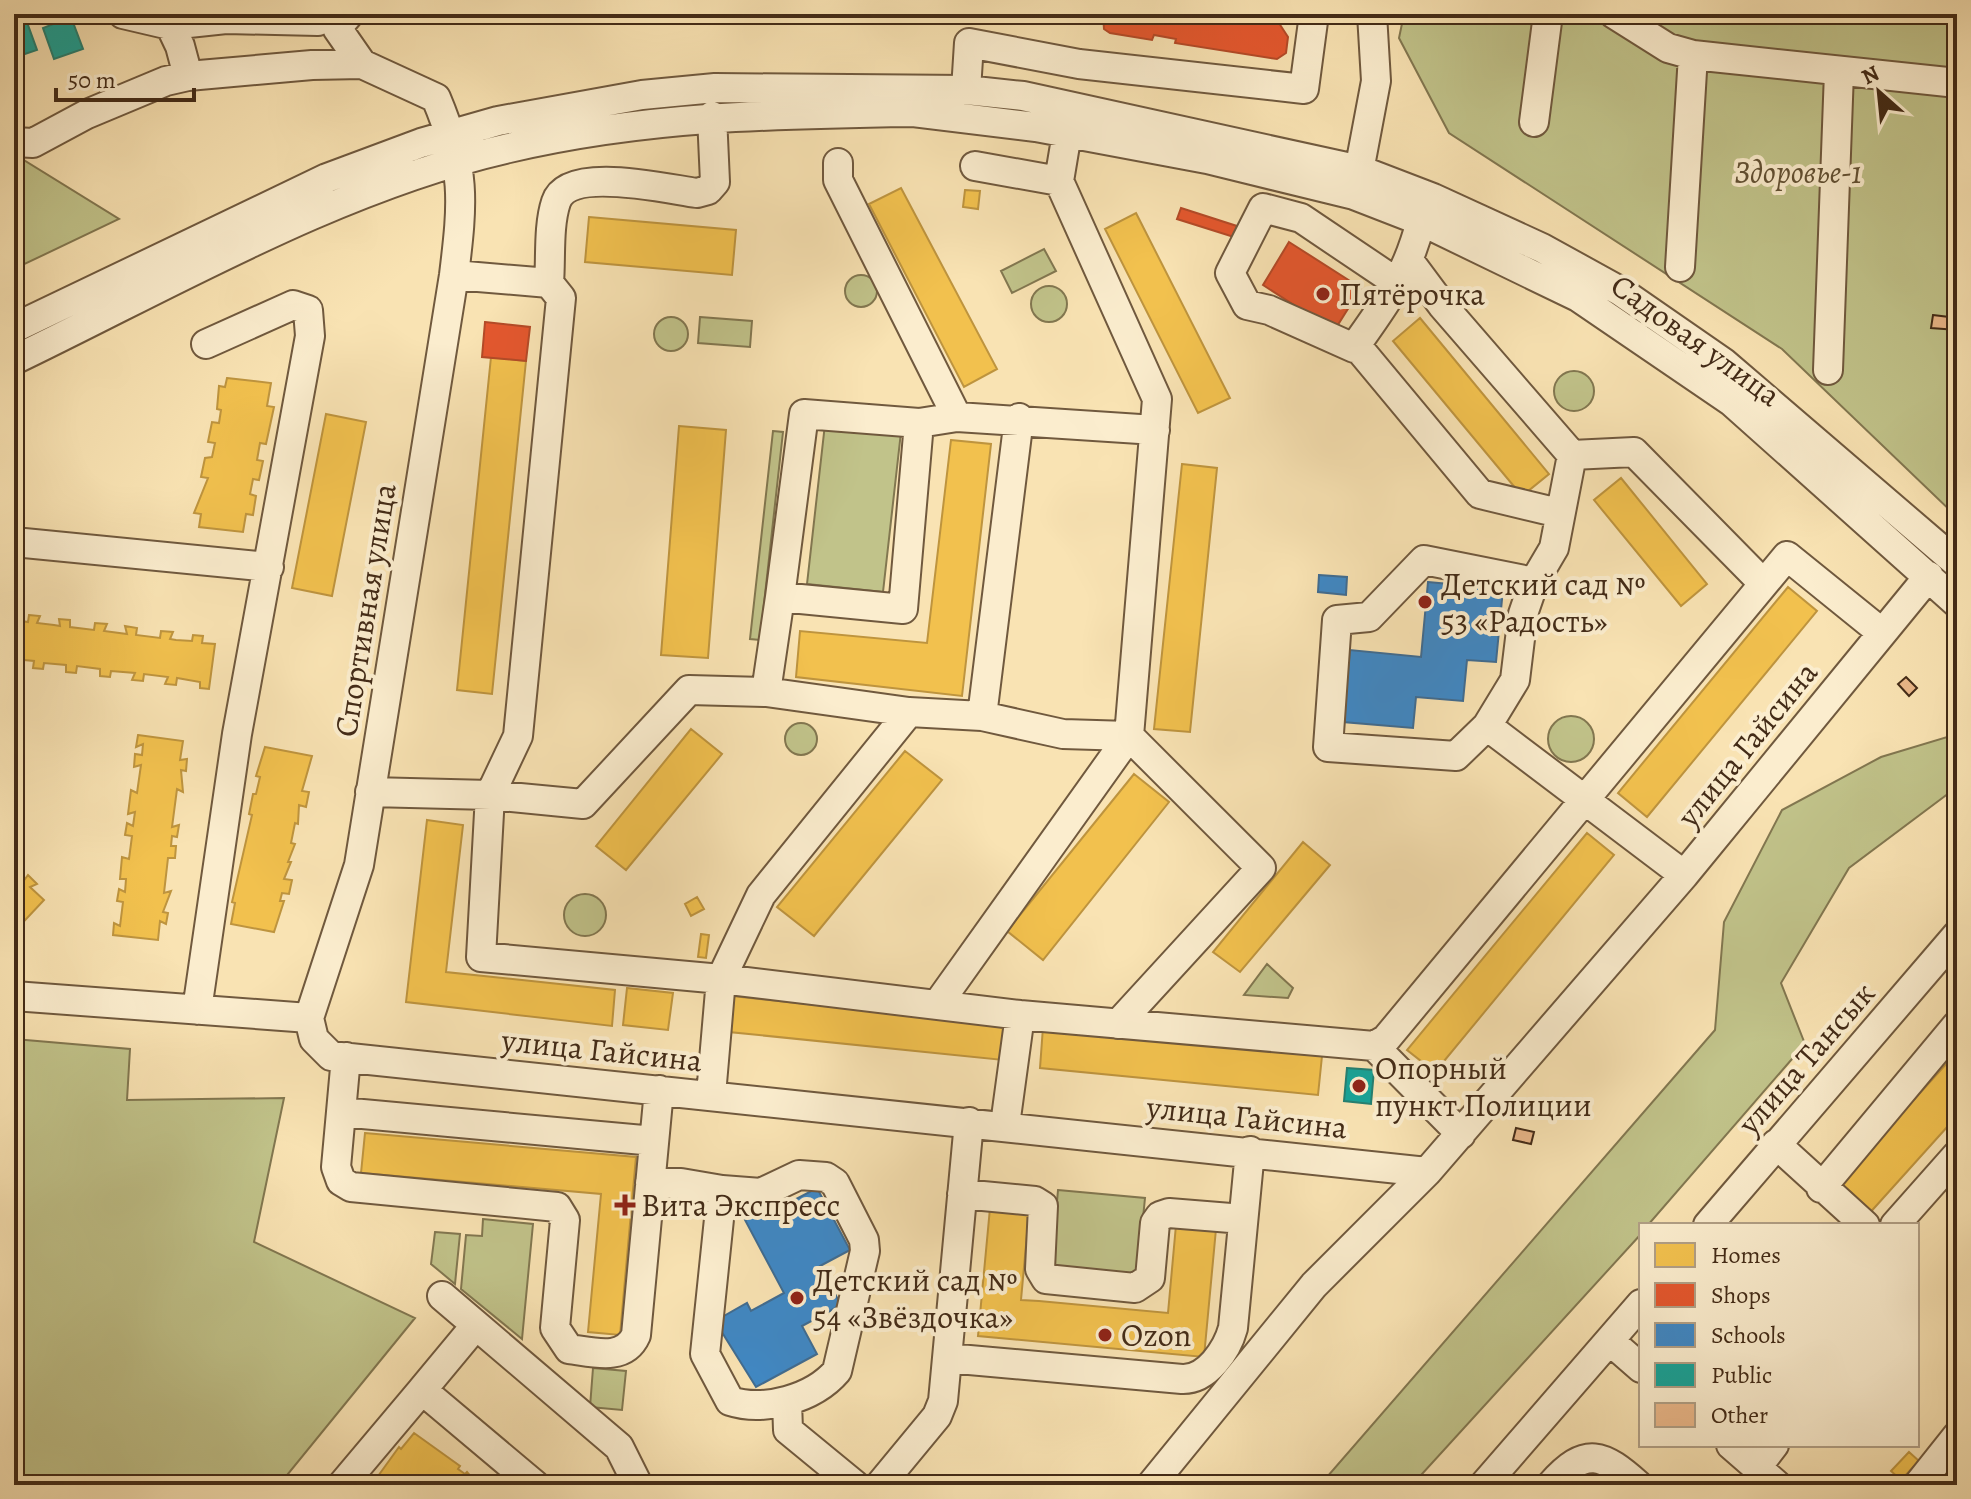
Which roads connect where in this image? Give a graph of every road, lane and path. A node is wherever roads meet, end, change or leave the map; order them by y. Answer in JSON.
{"nodes":[{"id":1,"x":123,"y":14,"type":"edge"},
{"id":2,"x":1314,"y":14,"type":"edge"},
{"id":3,"x":1372,"y":14,"type":"edge"},
{"id":4,"x":1548,"y":14,"type":"edge"},
{"id":5,"x":1614,"y":14,"type":"edge"},
{"id":6,"x":328,"y":19,"type":"edge"},
{"id":7,"x":170,"y":25,"type":"junction"},
{"id":8,"x":1693,"y":55,"type":"junction"},
{"id":9,"x":362,"y":64,"type":"junction"},
{"id":10,"x":1839,"y":72,"type":"junction"},
{"id":11,"x":188,"y":76,"type":"junction"},
{"id":12,"x":1957,"y":83,"type":"edge"},
{"id":13,"x":966,"y":90,"type":"junction"},
{"id":14,"x":712,"y":116,"type":"junction"},
{"id":15,"x":1534,"y":122,"type":"dead end"},
{"id":16,"x":1067,"y":133,"type":"junction"},
{"id":17,"x":451,"y":134,"type":"junction"},
{"id":18,"x":14,"y":142,"type":"edge"},
{"id":19,"x":459,"y":162,"type":"junction"},
{"id":20,"x":838,"y":163,"type":"dead end"},
{"id":21,"x":975,"y":166,"type":"dead end"},
{"id":22,"x":1059,"y":181,"type":"junction"},
{"id":23,"x":1357,"y":183,"type":"junction"},
{"id":24,"x":1421,"y":221,"type":"junction"},
{"id":25,"x":1680,"y":267,"type":"dead end"},
{"id":26,"x":1405,"y":273,"type":"junction"},
{"id":27,"x":454,"y":275,"type":"junction"},
{"id":28,"x":549,"y":283,"type":"junction"},
{"id":29,"x":14,"y":328,"type":"edge"},
{"id":30,"x":206,"y":344,"type":"dead end"},
{"id":31,"x":1356,"y":345,"type":"junction"},
{"id":32,"x":14,"y":360,"type":"edge"},
{"id":33,"x":1828,"y":370,"type":"dead end"},
{"id":34,"x":957,"y":417,"type":"junction"},
{"id":35,"x":1019,"y":418,"type":"junction"},
{"id":36,"x":919,"y":423,"type":"junction"},
{"id":37,"x":1155,"y":430,"type":"junction"},
{"id":38,"x":1572,"y":455,"type":"junction"},
{"id":39,"x":1559,"y":513,"type":"junction"},
{"id":40,"x":14,"y":542,"type":"edge"},
{"id":41,"x":1957,"y":563,"type":"edge"},
{"id":42,"x":269,"y":567,"type":"junction"},
{"id":43,"x":1929,"y":576,"type":"junction"},
{"id":44,"x":1534,"y":582,"type":"junction"},
{"id":45,"x":1762,"y":582,"type":"junction"},
{"id":46,"x":780,"y":597,"type":"junction"},
{"id":47,"x":1957,"y":603,"type":"edge"},
{"id":48,"x":1881,"y":632,"type":"junction"},
{"id":49,"x":766,"y":692,"type":"junction"},
{"id":50,"x":909,"y":712,"type":"junction"},
{"id":51,"x":982,"y":716,"type":"junction"},
{"id":52,"x":1487,"y":726,"type":"junction"},
{"id":53,"x":1129,"y":736,"type":"junction"},
{"id":54,"x":370,"y":792,"type":"junction"},
{"id":55,"x":490,"y":795,"type":"junction"},
{"id":56,"x":1582,"y":797,"type":"junction"},
{"id":57,"x":1684,"y":875,"type":"junction"},
{"id":58,"x":1957,"y":935,"type":"edge"},
{"id":59,"x":721,"y":979,"type":"junction"},
{"id":60,"x":14,"y":996,"type":"edge"},
{"id":61,"x":937,"y":1005,"type":"junction"},
{"id":62,"x":197,"y":1010,"type":"junction"},
{"id":63,"x":1020,"y":1015,"type":"junction"},
{"id":64,"x":309,"y":1018,"type":"junction"},
{"id":65,"x":1118,"y":1024,"type":"junction"},
{"id":66,"x":1957,"y":1025,"type":"edge"},
{"id":67,"x":1374,"y":1046,"type":"junction"},
{"id":68,"x":338,"y":1057,"type":"junction"},
{"id":69,"x":659,"y":1090,"type":"junction"},
{"id":70,"x":711,"y":1095,"type":"junction"},
{"id":71,"x":341,"y":1112,"type":"junction"},
{"id":72,"x":969,"y":1122,"type":"junction"},
{"id":73,"x":1005,"y":1125,"type":"junction"},
{"id":74,"x":1461,"y":1134,"type":"junction"},
{"id":75,"x":654,"y":1141,"type":"junction"},
{"id":76,"x":1776,"y":1144,"type":"junction"},
{"id":77,"x":1250,"y":1151,"type":"junction"},
{"id":78,"x":1957,"y":1155,"type":"edge"},
{"id":79,"x":1427,"y":1172,"type":"junction"},
{"id":80,"x":650,"y":1183,"type":"junction"},
{"id":81,"x":1821,"y":1188,"type":"junction"},
{"id":82,"x":722,"y":1190,"type":"junction"},
{"id":83,"x":962,"y":1194,"type":"junction"},
{"id":84,"x":1243,"y":1219,"type":"junction"},
{"id":85,"x":1710,"y":1223,"type":"edge"},
{"id":86,"x":1863,"y":1223,"type":"edge"},
{"id":87,"x":1897,"y":1223,"type":"edge"},
{"id":88,"x":442,"y":1296,"type":"dead end"},
{"id":89,"x":1639,"y":1306,"type":"edge"},
{"id":90,"x":476,"y":1325,"type":"junction"},
{"id":91,"x":1610,"y":1341,"type":"junction"},
{"id":92,"x":947,"y":1358,"type":"junction"},
{"id":93,"x":1639,"y":1366,"type":"edge"},
{"id":94,"x":422,"y":1390,"type":"junction"},
{"id":95,"x":787,"y":1401,"type":"junction"},
{"id":96,"x":1957,"y":1436,"type":"edge"},
{"id":97,"x":1735,"y":1447,"type":"edge"},
{"id":98,"x":1769,"y":1466,"type":"edge"},
{"id":99,"x":342,"y":1485,"type":"edge"},
{"id":100,"x":535,"y":1485,"type":"edge"},
{"id":101,"x":638,"y":1485,"type":"edge"},
{"id":102,"x":855,"y":1485,"type":"edge"},
{"id":103,"x":880,"y":1485,"type":"edge"},
{"id":104,"x":1151,"y":1485,"type":"edge"},
{"id":105,"x":1484,"y":1485,"type":"edge"},
{"id":106,"x":1551,"y":1485,"type":"edge"},
{"id":107,"x":1638,"y":1485,"type":"edge"},
{"id":108,"x":1918,"y":1485,"type":"edge"}],
"edges":[{"from":1,"to":7,"type":"street"},
{"from":2,"to":13,"type":"street"},
{"from":3,"to":23,"type":"street"},
{"from":4,"to":15,"type":"street"},
{"from":5,"to":8,"type":"street"},
{"from":6,"to":7,"type":"street"},
{"from":6,"to":9,"type":"street"},
{"from":7,"to":11,"type":"street"},
{"from":8,"to":10,"type":"street"},
{"from":8,"to":25,"type":"street"},
{"from":9,"to":11,"type":"street"},
{"from":9,"to":17,"type":"street","name":"Спортивная улица"},
{"from":10,"to":12,"type":"street"},
{"from":10,"to":33,"type":"street"},
{"from":11,"to":18,"type":"street"},
{"from":13,"to":17,"type":"street"},
{"from":13,"to":23,"type":"street"},
{"from":14,"to":16,"type":"street"},
{"from":14,"to":19,"type":"street"},
{"from":14,"to":28,"type":"street"},
{"from":16,"to":22,"type":"street"},
{"from":16,"to":23,"type":"street"},
{"from":17,"to":19,"type":"street","name":"Спортивная улица"},
{"from":17,"to":29,"type":"street"},
{"from":19,"to":27,"type":"street","name":"Спортивная улица"},
{"from":19,"to":32,"type":"street"},
{"from":20,"to":34,"type":"street"},
{"from":21,"to":22,"type":"street"},
{"from":22,"to":37,"type":"street"},
{"from":23,"to":24,"type":"street","name":"Садовая улица"},
{"from":23,"to":41,"type":"street","name":"Садовая улица"},
{"from":24,"to":26,"type":"street"},
{"from":24,"to":43,"type":"street","name":"Садовая улица"},
{"from":26,"to":31,"type":"street"},
{"from":26,"to":31,"type":"street"},
{"from":26,"to":38,"type":"street"},
{"from":27,"to":28,"type":"street"},
{"from":27,"to":54,"type":"street","name":"Спортивная улица"},
{"from":28,"to":55,"type":"street"},
{"from":30,"to":42,"type":"street"},
{"from":31,"to":39,"type":"street"},
{"from":34,"to":35,"type":"street"},
{"from":34,"to":36,"type":"street"},
{"from":35,"to":37,"type":"street"},
{"from":35,"to":51,"type":"street"},
{"from":36,"to":46,"type":"street"},
{"from":36,"to":46,"type":"street"},
{"from":37,"to":53,"type":"street"},
{"from":38,"to":39,"type":"street"},
{"from":38,"to":45,"type":"street"},
{"from":39,"to":44,"type":"street"},
{"from":40,"to":42,"type":"street"},
{"from":42,"to":62,"type":"street"},
{"from":43,"to":47,"type":"street","name":"Садовая улица"},
{"from":43,"to":48,"type":"street","name":"улица Гайсина"},
{"from":44,"to":52,"type":"street"},
{"from":44,"to":52,"type":"street"},
{"from":45,"to":48,"type":"street"},
{"from":45,"to":56,"type":"street"},
{"from":46,"to":49,"type":"street"},
{"from":48,"to":57,"type":"street","name":"улица Гайсина"},
{"from":49,"to":50,"type":"street"},
{"from":49,"to":55,"type":"street"},
{"from":50,"to":51,"type":"street"},
{"from":50,"to":59,"type":"street"},
{"from":51,"to":53,"type":"street"},
{"from":52,"to":56,"type":"street"},
{"from":53,"to":61,"type":"street"},
{"from":53,"to":65,"type":"street"},
{"from":54,"to":55,"type":"street"},
{"from":54,"to":64,"type":"street","name":"Спортивная улица"},
{"from":55,"to":59,"type":"street"},
{"from":56,"to":57,"type":"street"},
{"from":56,"to":67,"type":"street"},
{"from":57,"to":74,"type":"street","name":"улица Гайсина"},
{"from":58,"to":76,"type":"street","name":"улица Тансык"},
{"from":59,"to":61,"type":"street"},
{"from":59,"to":70,"type":"street"},
{"from":60,"to":62,"type":"street"},
{"from":61,"to":63,"type":"street"},
{"from":62,"to":64,"type":"street"},
{"from":63,"to":65,"type":"street"},
{"from":63,"to":73,"type":"street"},
{"from":64,"to":68,"type":"street"},
{"from":65,"to":67,"type":"street"},
{"from":66,"to":81,"type":"street"},
{"from":67,"to":74,"type":"street"},
{"from":68,"to":69,"type":"street","name":"улица Гайсина"},
{"from":68,"to":71,"type":"street"},
{"from":69,"to":70,"type":"street","name":"улица Гайсина"},
{"from":69,"to":75,"type":"street"},
{"from":70,"to":72,"type":"street","name":"улица Гайсина"},
{"from":71,"to":75,"type":"street"},
{"from":71,"to":80,"type":"street"},
{"from":72,"to":73,"type":"street","name":"улица Гайсина"},
{"from":72,"to":83,"type":"street"},
{"from":73,"to":77,"type":"street","name":"улица Гайсина"},
{"from":74,"to":79,"type":"street","name":"улица Гайсина"},
{"from":75,"to":80,"type":"street"},
{"from":76,"to":81,"type":"street"},
{"from":76,"to":85,"type":"street","name":"улица Тансык"},
{"from":77,"to":79,"type":"street","name":"улица Гайсина"},
{"from":77,"to":84,"type":"street"},
{"from":78,"to":87,"type":"street"},
{"from":79,"to":104,"type":"street"},
{"from":80,"to":82,"type":"street"},
{"from":81,"to":86,"type":"street"},
{"from":82,"to":95,"type":"street"},
{"from":82,"to":95,"type":"street"},
{"from":83,"to":84,"type":"street"},
{"from":83,"to":92,"type":"street"},
{"from":84,"to":92,"type":"street"},
{"from":88,"to":90,"type":"street"},
{"from":89,"to":91,"type":"street"},
{"from":90,"to":94,"type":"street"},
{"from":90,"to":101,"type":"street"},
{"from":91,"to":93,"type":"street"},
{"from":91,"to":105,"type":"street"},
{"from":92,"to":103,"type":"street"},
{"from":94,"to":99,"type":"street"},
{"from":94,"to":100,"type":"street"},
{"from":95,"to":102,"type":"street"},
{"from":96,"to":108,"type":"street"},
{"from":97,"to":98,"type":"street"},
{"from":106,"to":107,"type":"street"}]}
